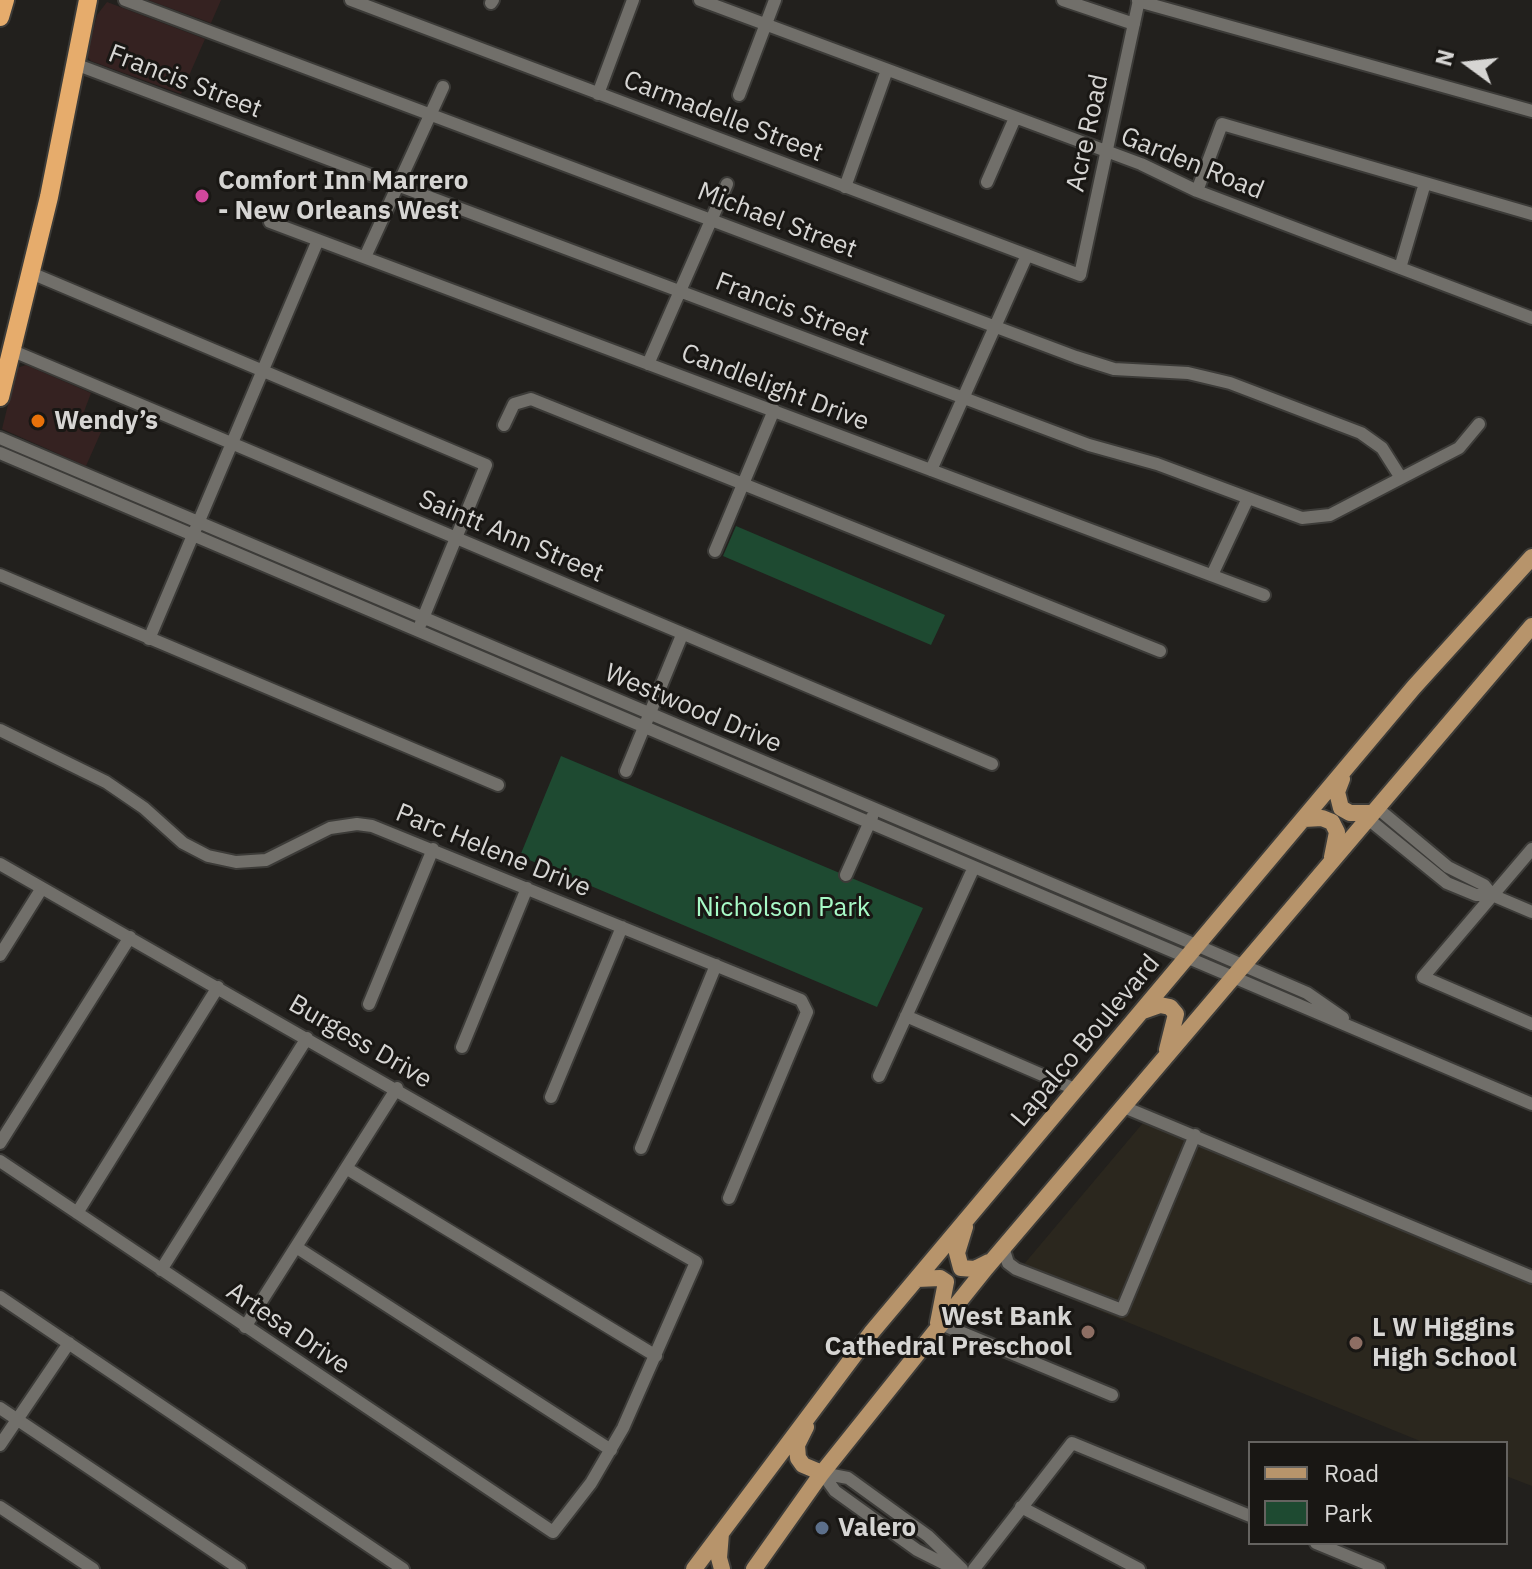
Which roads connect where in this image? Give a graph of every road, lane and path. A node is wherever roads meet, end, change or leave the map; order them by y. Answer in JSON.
{"nodes":[{"id":1,"x":5,"y":0,"type":"edge"},
{"id":2,"x":88,"y":0,"type":"edge"},
{"id":3,"x":125,"y":0,"type":"edge"},
{"id":4,"x":351,"y":0,"type":"edge"},
{"id":5,"x":633,"y":0,"type":"edge"},
{"id":6,"x":700,"y":0,"type":"edge"},
{"id":7,"x":775,"y":0,"type":"edge"},
{"id":8,"x":1063,"y":0,"type":"edge"},
{"id":9,"x":1138,"y":1,"type":"edge"},
{"id":10,"x":0,"y":17,"type":"edge"},
{"id":11,"x":1134,"y":24,"type":"junction"},
{"id":12,"x":766,"y":25,"type":"junction"},
{"id":13,"x":75,"y":64,"type":"junction"},
{"id":14,"x":887,"y":70,"type":"junction"},
{"id":15,"x":443,"y":87,"type":"dead end"},
{"id":16,"x":598,"y":94,"type":"junction"},
{"id":17,"x":739,"y":95,"type":"dead end"},
{"id":18,"x":1532,"y":111,"type":"edge"},
{"id":19,"x":430,"y":114,"type":"junction"},
{"id":20,"x":1015,"y":118,"type":"junction"},
{"id":21,"x":1107,"y":153,"type":"junction"},
{"id":22,"x":987,"y":182,"type":"dead end"},
{"id":23,"x":1425,"y":183,"type":"junction"},
{"id":24,"x":727,"y":184,"type":"dead end"},
{"id":25,"x":397,"y":185,"type":"junction"},
{"id":26,"x":845,"y":187,"type":"junction"},
{"id":27,"x":1197,"y":191,"type":"junction"},
{"id":28,"x":1532,"y":214,"type":"edge"},
{"id":29,"x":711,"y":220,"type":"junction"},
{"id":30,"x":270,"y":222,"type":"dead end"},
{"id":31,"x":318,"y":240,"type":"junction"},
{"id":32,"x":1027,"y":255,"type":"junction"},
{"id":33,"x":365,"y":257,"type":"junction"},
{"id":34,"x":1400,"y":268,"type":"junction"},
{"id":35,"x":31,"y":273,"type":"junction"},
{"id":36,"x":1080,"y":275,"type":"joint"},
{"id":37,"x":680,"y":292,"type":"junction"},
{"id":38,"x":1532,"y":318,"type":"edge"},
{"id":39,"x":995,"y":326,"type":"junction"},
{"id":40,"x":7,"y":363,"type":"edge"},
{"id":41,"x":648,"y":364,"type":"junction"},
{"id":42,"x":261,"y":368,"type":"junction"},
{"id":43,"x":0,"y":397,"type":"edge"},
{"id":44,"x":963,"y":398,"type":"junction"},
{"id":45,"x":774,"y":410,"type":"junction"},
{"id":46,"x":1479,"y":424,"type":"dead end"},
{"id":47,"x":504,"y":425,"type":"dead end"},
{"id":48,"x":0,"y":438,"type":"edge"},
{"id":49,"x":231,"y":441,"type":"junction"},
{"id":50,"x":0,"y":453,"type":"edge"},
{"id":51,"x":931,"y":470,"type":"junction"},
{"id":52,"x":1401,"y":478,"type":"junction"},
{"id":53,"x":744,"y":485,"type":"junction"},
{"id":54,"x":1248,"y":498,"type":"junction"},
{"id":55,"x":198,"y":522,"type":"junction"},
{"id":56,"x":192,"y":536,"type":"junction"},
{"id":57,"x":457,"y":537,"type":"junction"},
{"id":58,"x":715,"y":551,"type":"dead end"},
{"id":59,"x":1532,"y":557,"type":"edge"},
{"id":60,"x":0,"y":575,"type":"edge"},
{"id":61,"x":1212,"y":575,"type":"junction"},
{"id":62,"x":1264,"y":595,"type":"dead end"},
{"id":63,"x":423,"y":618,"type":"junction"},
{"id":64,"x":1532,"y":626,"type":"edge"},
{"id":65,"x":417,"y":632,"type":"junction"},
{"id":66,"x":682,"y":635,"type":"junction"},
{"id":67,"x":149,"y":639,"type":"junction"},
{"id":68,"x":1160,"y":651,"type":"dead end"},
{"id":69,"x":648,"y":714,"type":"junction"},
{"id":70,"x":642,"y":728,"type":"junction"},
{"id":71,"x":0,"y":730,"type":"edge"},
{"id":72,"x":992,"y":764,"type":"dead end"},
{"id":73,"x":626,"y":771,"type":"dead end"},
{"id":74,"x":1343,"y":774,"type":"junction"},
{"id":75,"x":498,"y":785,"type":"dead end"},
{"id":76,"x":874,"y":810,"type":"junction"},
{"id":77,"x":1371,"y":813,"type":"junction"},
{"id":78,"x":1304,"y":819,"type":"junction"},
{"id":79,"x":868,"y":824,"type":"junction"},
{"id":80,"x":433,"y":849,"type":"junction"},
{"id":81,"x":1532,"y":849,"type":"edge"},
{"id":82,"x":1332,"y":858,"type":"junction"},
{"id":83,"x":0,"y":864,"type":"edge"},
{"id":84,"x":974,"y":867,"type":"junction"},
{"id":85,"x":846,"y":875,"type":"dead end"},
{"id":86,"x":42,"y":888,"type":"junction"},
{"id":87,"x":527,"y":888,"type":"junction"},
{"id":88,"x":1492,"y":895,"type":"junction"},
{"id":89,"x":1532,"y":912,"type":"edge"},
{"id":90,"x":622,"y":927,"type":"junction"},
{"id":91,"x":130,"y":937,"type":"junction"},
{"id":92,"x":1192,"y":952,"type":"junction"},
{"id":93,"x":0,"y":955,"type":"edge"},
{"id":94,"x":716,"y":965,"type":"junction"},
{"id":95,"x":1238,"y":971,"type":"junction"},
{"id":96,"x":218,"y":987,"type":"junction"},
{"id":97,"x":369,"y":1004,"type":"dead end"},
{"id":98,"x":1143,"y":1011,"type":"junction"},
{"id":99,"x":906,"y":1016,"type":"junction"},
{"id":100,"x":1532,"y":1024,"type":"edge"},
{"id":101,"x":307,"y":1038,"type":"junction"},
{"id":102,"x":462,"y":1047,"type":"dead end"},
{"id":103,"x":1164,"y":1059,"type":"junction"},
{"id":104,"x":879,"y":1076,"type":"dead end"},
{"id":105,"x":397,"y":1088,"type":"junction"},
{"id":106,"x":1077,"y":1090,"type":"junction"},
{"id":107,"x":551,"y":1097,"type":"dead end"},
{"id":108,"x":1532,"y":1104,"type":"edge"},
{"id":109,"x":1124,"y":1107,"type":"junction"},
{"id":110,"x":1195,"y":1135,"type":"junction"},
{"id":111,"x":0,"y":1143,"type":"edge"},
{"id":112,"x":641,"y":1148,"type":"dead end"},
{"id":113,"x":0,"y":1161,"type":"edge"},
{"id":114,"x":346,"y":1168,"type":"junction"},
{"id":115,"x":729,"y":1198,"type":"dead end"},
{"id":116,"x":77,"y":1213,"type":"junction"},
{"id":117,"x":968,"y":1218,"type":"junction"},
{"id":118,"x":296,"y":1247,"type":"junction"},
{"id":119,"x":1003,"y":1247,"type":"junction"},
{"id":120,"x":991,"y":1261,"type":"junction"},
{"id":121,"x":161,"y":1270,"type":"junction"},
{"id":122,"x":1532,"y":1277,"type":"edge"},
{"id":123,"x":917,"y":1279,"type":"junction"},
{"id":124,"x":0,"y":1297,"type":"edge"},
{"id":125,"x":245,"y":1327,"type":"junction"},
{"id":126,"x":938,"y":1328,"type":"junction"},
{"id":127,"x":69,"y":1343,"type":"junction"},
{"id":128,"x":656,"y":1356,"type":"junction"},
{"id":129,"x":836,"y":1379,"type":"junction"},
{"id":130,"x":1112,"y":1395,"type":"dead end"},
{"id":131,"x":0,"y":1408,"type":"edge"},
{"id":132,"x":17,"y":1420,"type":"junction"},
{"id":133,"x":0,"y":1445,"type":"edge"},
{"id":134,"x":611,"y":1450,"type":"junction"},
{"id":135,"x":822,"y":1473,"type":"junction"},
{"id":136,"x":0,"y":1507,"type":"edge"},
{"id":137,"x":1021,"y":1507,"type":"junction"},
{"id":138,"x":1248,"y":1515,"type":"edge"},
{"id":139,"x":721,"y":1531,"type":"junction"},
{"id":140,"x":1321,"y":1545,"type":"edge"},
{"id":141,"x":93,"y":1569,"type":"edge"},
{"id":142,"x":240,"y":1569,"type":"edge"},
{"id":143,"x":403,"y":1569,"type":"edge"},
{"id":144,"x":694,"y":1569,"type":"edge"},
{"id":145,"x":722,"y":1569,"type":"edge"},
{"id":146,"x":754,"y":1569,"type":"edge"},
{"id":147,"x":955,"y":1569,"type":"edge"},
{"id":148,"x":962,"y":1569,"type":"edge"},
{"id":149,"x":974,"y":1569,"type":"edge"},
{"id":150,"x":1139,"y":1569,"type":"edge"},
{"id":151,"x":1379,"y":1569,"type":"edge"}],
"edges":[{"from":1,"to":10,"type":"highway"},
{"from":2,"to":13,"type":"highway"},
{"from":3,"to":19,"type":"street","name":"Michael Street"},
{"from":4,"to":16,"type":"street","name":"Carmadelle Street"},
{"from":5,"to":16,"type":"street"},
{"from":6,"to":12,"type":"street","name":"Garden Road"},
{"from":7,"to":12,"type":"street"},
{"from":8,"to":11,"type":"street"},
{"from":9,"to":11,"type":"street","name":"Acre Road"},
{"from":9,"to":18,"type":"street"},
{"from":11,"to":21,"type":"street","name":"Acre Road"},
{"from":12,"to":14,"type":"street","name":"Garden Road"},
{"from":12,"to":17,"type":"street"},
{"from":13,"to":25,"type":"street","name":"Francis Street"},
{"from":13,"to":35,"type":"highway"},
{"from":14,"to":20,"type":"street","name":"Garden Road"},
{"from":14,"to":26,"type":"street"},
{"from":15,"to":19,"type":"street"},
{"from":16,"to":26,"type":"street","name":"Carmadelle Street"},
{"from":19,"to":25,"type":"street"},
{"from":19,"to":29,"type":"street","name":"Michael Street"},
{"from":20,"to":21,"type":"street","name":"Garden Road"},
{"from":20,"to":22,"type":"street"},
{"from":21,"to":27,"type":"street","name":"Garden Road"},
{"from":21,"to":36,"type":"street","name":"Acre Road"},
{"from":23,"to":27,"type":"street"},
{"from":23,"to":28,"type":"street"},
{"from":23,"to":34,"type":"street"},
{"from":24,"to":29,"type":"street"},
{"from":25,"to":33,"type":"street"},
{"from":25,"to":37,"type":"street","name":"Francis Street"},
{"from":26,"to":32,"type":"street","name":"Carmadelle Street"},
{"from":27,"to":34,"type":"street","name":"Garden Road"},
{"from":29,"to":37,"type":"street"},
{"from":29,"to":39,"type":"street","name":"Michael Street"},
{"from":30,"to":31,"type":"street","name":"Candlelight Drive"},
{"from":31,"to":33,"type":"street","name":"Candlelight Drive"},
{"from":31,"to":42,"type":"street"},
{"from":32,"to":36,"type":"street","name":"Carmadelle Street"},
{"from":32,"to":39,"type":"street"},
{"from":33,"to":41,"type":"street","name":"Candlelight Drive"},
{"from":34,"to":38,"type":"street","name":"Garden Road"},
{"from":35,"to":40,"type":"highway"},
{"from":35,"to":42,"type":"street"},
{"from":37,"to":41,"type":"street"},
{"from":37,"to":44,"type":"street","name":"Francis Street"},
{"from":39,"to":44,"type":"street"},
{"from":39,"to":52,"type":"street","name":"Michael Street"},
{"from":40,"to":43,"type":"highway"},
{"from":40,"to":49,"type":"street","name":"Saintt Ann Street"},
{"from":41,"to":45,"type":"street","name":"Candlelight Drive"},
{"from":42,"to":49,"type":"street"},
{"from":42,"to":57,"type":"street"},
{"from":44,"to":51,"type":"street"},
{"from":44,"to":54,"type":"street","name":"Francis Street"},
{"from":45,"to":51,"type":"street","name":"Candlelight Drive"},
{"from":45,"to":53,"type":"street"},
{"from":46,"to":52,"type":"street","name":"Francis Street"},
{"from":47,"to":53,"type":"street"},
{"from":48,"to":55,"type":"street","name":"Westwood Drive"},
{"from":49,"to":55,"type":"street"},
{"from":49,"to":57,"type":"street","name":"Saintt Ann Street"},
{"from":50,"to":56,"type":"street","name":"Westwood Drive"},
{"from":51,"to":61,"type":"street","name":"Candlelight Drive"},
{"from":52,"to":54,"type":"street","name":"Francis Street"},
{"from":53,"to":58,"type":"street"},
{"from":53,"to":68,"type":"street"},
{"from":54,"to":61,"type":"street"},
{"from":55,"to":56,"type":"street"},
{"from":55,"to":63,"type":"street","name":"Westwood Drive"},
{"from":56,"to":65,"type":"street","name":"Westwood Drive"},
{"from":56,"to":67,"type":"street"},
{"from":57,"to":63,"type":"street"},
{"from":57,"to":66,"type":"street","name":"Saintt Ann Street"},
{"from":59,"to":74,"type":"main road","name":"Lapalco Boulevard"},
{"from":60,"to":67,"type":"street"},
{"from":61,"to":62,"type":"street","name":"Candlelight Drive"},
{"from":63,"to":65,"type":"street"},
{"from":63,"to":69,"type":"street","name":"Westwood Drive"},
{"from":64,"to":77,"type":"main road"},
{"from":65,"to":70,"type":"street","name":"Westwood Drive"},
{"from":66,"to":69,"type":"street"},
{"from":66,"to":72,"type":"street","name":"Saintt Ann Street"},
{"from":67,"to":75,"type":"street"},
{"from":69,"to":70,"type":"street"},
{"from":69,"to":76,"type":"street","name":"Westwood Drive"},
{"from":70,"to":73,"type":"street"},
{"from":70,"to":79,"type":"street","name":"Westwood Drive"},
{"from":71,"to":80,"type":"street","name":"Parc Helene Drive"},
{"from":74,"to":77,"type":"main road"},
{"from":74,"to":78,"type":"main road","name":"Lapalco Boulevard"},
{"from":76,"to":79,"type":"street"},
{"from":76,"to":92,"type":"street","name":"Westwood Drive"},
{"from":77,"to":82,"type":"main road"},
{"from":77,"to":88,"type":"street"},
{"from":78,"to":82,"type":"main road"},
{"from":78,"to":92,"type":"main road","name":"Lapalco Boulevard"},
{"from":79,"to":84,"type":"street","name":"Westwood Drive"},
{"from":79,"to":85,"type":"street"},
{"from":80,"to":87,"type":"street","name":"Parc Helene Drive"},
{"from":80,"to":97,"type":"street"},
{"from":81,"to":88,"type":"street"},
{"from":82,"to":95,"type":"main road"},
{"from":83,"to":86,"type":"street","name":"Burgess Drive"},
{"from":84,"to":92,"type":"street","name":"Westwood Drive"},
{"from":84,"to":99,"type":"street"},
{"from":86,"to":91,"type":"street","name":"Burgess Drive"},
{"from":86,"to":93,"type":"street"},
{"from":87,"to":90,"type":"street","name":"Parc Helene Drive"},
{"from":87,"to":102,"type":"street"},
{"from":88,"to":89,"type":"street"},
{"from":88,"to":100,"type":"street"},
{"from":90,"to":94,"type":"street","name":"Parc Helene Drive"},
{"from":90,"to":107,"type":"street"},
{"from":91,"to":96,"type":"street","name":"Burgess Drive"},
{"from":91,"to":111,"type":"street"},
{"from":92,"to":95,"type":"street","name":"Westwood Drive"},
{"from":92,"to":98,"type":"main road","name":"Lapalco Boulevard"},
{"from":94,"to":112,"type":"street"},
{"from":94,"to":115,"type":"street","name":"Parc Helene Drive"},
{"from":95,"to":103,"type":"main road"},
{"from":95,"to":108,"type":"street","name":"Westwood Drive"},
{"from":96,"to":101,"type":"street","name":"Burgess Drive"},
{"from":96,"to":116,"type":"street"},
{"from":98,"to":103,"type":"main road"},
{"from":98,"to":106,"type":"main road","name":"Lapalco Boulevard"},
{"from":99,"to":104,"type":"street"},
{"from":99,"to":106,"type":"street"},
{"from":101,"to":105,"type":"street","name":"Burgess Drive"},
{"from":101,"to":121,"type":"street"},
{"from":103,"to":109,"type":"main road"},
{"from":105,"to":114,"type":"street"},
{"from":105,"to":128,"type":"street","name":"Burgess Drive"},
{"from":106,"to":117,"type":"main road","name":"Lapalco Boulevard"},
{"from":109,"to":110,"type":"street"},
{"from":109,"to":119,"type":"main road"},
{"from":110,"to":119,"type":"street"},
{"from":110,"to":122,"type":"street"},
{"from":113,"to":116,"type":"street","name":"Artesa Drive"},
{"from":114,"to":118,"type":"street"},
{"from":114,"to":128,"type":"street"},
{"from":116,"to":121,"type":"street","name":"Artesa Drive"},
{"from":117,"to":120,"type":"main road"},
{"from":117,"to":123,"type":"main road","name":"Lapalco Boulevard"},
{"from":118,"to":125,"type":"street"},
{"from":118,"to":134,"type":"street"},
{"from":119,"to":120,"type":"main road"},
{"from":120,"to":126,"type":"main road"},
{"from":121,"to":125,"type":"street","name":"Artesa Drive"},
{"from":123,"to":126,"type":"main road"},
{"from":123,"to":129,"type":"main road","name":"Lapalco Boulevard"},
{"from":124,"to":127,"type":"street"},
{"from":125,"to":134,"type":"street","name":"Artesa Drive"},
{"from":126,"to":130,"type":"street"},
{"from":126,"to":135,"type":"main road"},
{"from":127,"to":132,"type":"street"},
{"from":127,"to":143,"type":"street"},
{"from":128,"to":134,"type":"street"},
{"from":129,"to":135,"type":"main road"},
{"from":129,"to":139,"type":"main road","name":"Lapalco Boulevard"},
{"from":131,"to":132,"type":"street"},
{"from":132,"to":133,"type":"street"},
{"from":132,"to":142,"type":"street"},
{"from":135,"to":146,"type":"main road"},
{"from":135,"to":147,"type":"street"},
{"from":135,"to":148,"type":"street"},
{"from":136,"to":141,"type":"street"},
{"from":137,"to":138,"type":"street"},
{"from":137,"to":149,"type":"street"},
{"from":137,"to":150,"type":"street"},
{"from":139,"to":144,"type":"main road","name":"Lapalco Boulevard"},
{"from":139,"to":145,"type":"main road"},
{"from":140,"to":151,"type":"street"}]}
